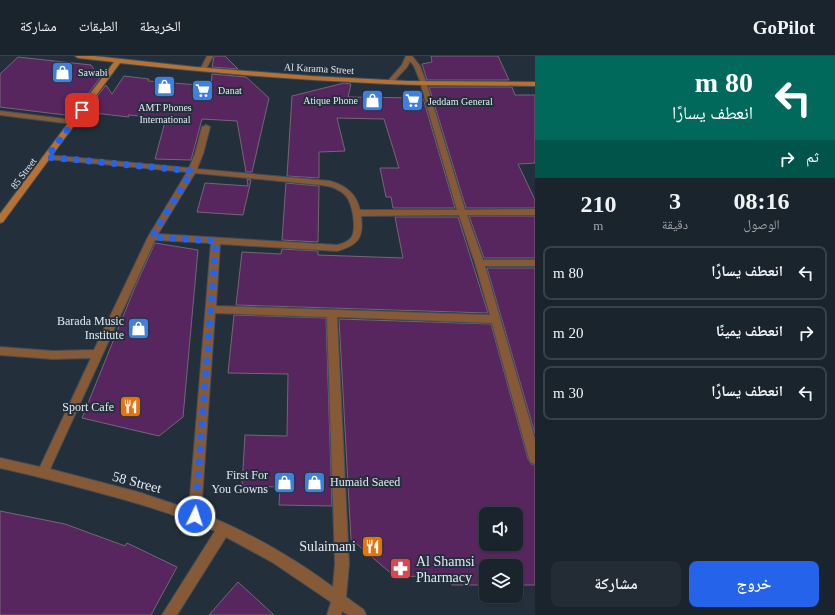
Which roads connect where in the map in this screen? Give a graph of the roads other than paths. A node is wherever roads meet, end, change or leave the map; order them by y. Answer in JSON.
{"nodes":[{"id":1,"x":78,"y":56,"type":"edge"},
{"id":2,"x":210,"y":56,"type":"edge"},
{"id":3,"x":409,"y":56,"type":"edge"},
{"id":4,"x":118,"y":61,"type":"junction"},
{"id":5,"x":203,"y":70,"type":"junction"},
{"id":6,"x":390,"y":82,"type":"junction"},
{"id":7,"x":423,"y":82,"type":"junction"},
{"id":8,"x":534,"y":85,"type":"edge"},
{"id":9,"x":0,"y":113,"type":"edge"},
{"id":10,"x":73,"y":122,"type":"junction"},
{"id":11,"x":206,"y":127,"type":"dead end"},
{"id":12,"x":47,"y":157,"type":"junction"},
{"id":13,"x":192,"y":171,"type":"junction"},
{"id":14,"x":462,"y":212,"type":"junction"},
{"id":15,"x":535,"y":212,"type":"edge"},
{"id":16,"x":357,"y":214,"type":"junction"},
{"id":17,"x":1,"y":216,"type":"edge"},
{"id":18,"x":152,"y":237,"type":"junction"},
{"id":19,"x":216,"y":241,"type":"junction"},
{"id":20,"x":480,"y":263,"type":"junction"},
{"id":21,"x":535,"y":263,"type":"edge"},
{"id":22,"x":210,"y":309,"type":"junction"},
{"id":23,"x":332,"y":313,"type":"junction"},
{"id":24,"x":496,"y":319,"type":"junction"},
{"id":25,"x":0,"y":351,"type":"edge"},
{"id":26,"x":97,"y":354,"type":"junction"},
{"id":27,"x":535,"y":458,"type":"edge"},
{"id":28,"x":0,"y":463,"type":"edge"},
{"id":29,"x":43,"y":472,"type":"junction"},
{"id":30,"x":195,"y":516,"type":"junction"},
{"id":31,"x":224,"y":529,"type":"junction"},
{"id":32,"x":338,"y":599,"type":"junction"},
{"id":33,"x":169,"y":615,"type":"edge"},
{"id":34,"x":334,"y":615,"type":"edge"},
{"id":35,"x":359,"y":615,"type":"edge"}],
"edges":[{"from":1,"to":4,"type":"main road","name":"Al Karama Street"},
{"from":2,"to":5,"type":"street"},
{"from":3,"to":6,"type":"street"},
{"from":3,"to":7,"type":"street"},
{"from":4,"to":5,"type":"main road","name":"Al Karama Street"},
{"from":4,"to":10,"type":"main road","name":"85 Street"},
{"from":5,"to":6,"type":"main road","name":"Al Karama Street"},
{"from":6,"to":7,"type":"main road","name":"Al Karama Street"},
{"from":7,"to":8,"type":"main road","name":"Al Karama Street"},
{"from":7,"to":14,"type":"street"},
{"from":9,"to":10,"type":"street"},
{"from":10,"to":12,"type":"main road","name":"85 Street"},
{"from":11,"to":13,"type":"street"},
{"from":12,"to":13,"type":"street"},
{"from":12,"to":17,"type":"main road","name":"85 Street"},
{"from":13,"to":16,"type":"street"},
{"from":13,"to":18,"type":"street"},
{"from":14,"to":15,"type":"street"},
{"from":14,"to":16,"type":"street"},
{"from":14,"to":20,"type":"street"},
{"from":16,"to":19,"type":"street"},
{"from":18,"to":19,"type":"street"},
{"from":18,"to":26,"type":"street"},
{"from":19,"to":22,"type":"street"},
{"from":20,"to":21,"type":"street"},
{"from":20,"to":24,"type":"street"},
{"from":22,"to":23,"type":"street"},
{"from":22,"to":30,"type":"street"},
{"from":23,"to":24,"type":"street"},
{"from":23,"to":32,"type":"street"},
{"from":24,"to":27,"type":"street"},
{"from":25,"to":26,"type":"street"},
{"from":26,"to":29,"type":"street"},
{"from":28,"to":29,"type":"street","name":"58 Street"},
{"from":29,"to":30,"type":"street","name":"58 Street"},
{"from":30,"to":31,"type":"street","name":"58 Street"},
{"from":31,"to":32,"type":"street","name":"58 Street"},
{"from":31,"to":33,"type":"street"},
{"from":32,"to":34,"type":"street"},
{"from":32,"to":35,"type":"street","name":"58 Street"}]}
